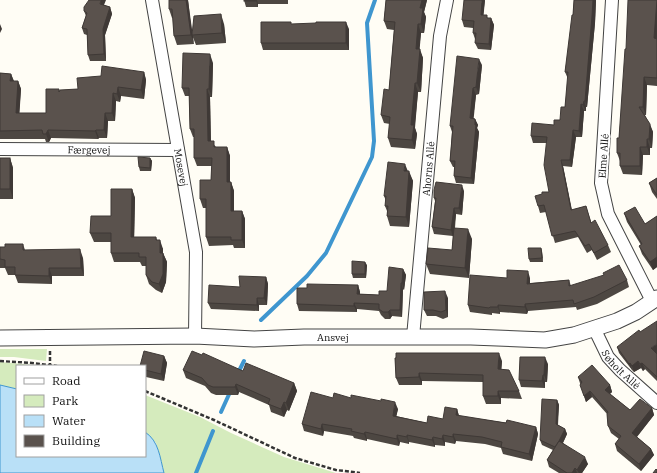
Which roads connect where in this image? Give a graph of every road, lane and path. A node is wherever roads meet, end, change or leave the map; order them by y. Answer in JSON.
{"nodes":[{"id":1,"x":152,"y":0,"type":"edge"},
{"id":2,"x":447,"y":0,"type":"edge"},
{"id":3,"x":612,"y":0,"type":"edge"},
{"id":4,"x":0,"y":149,"type":"edge"},
{"id":5,"x":178,"y":150,"type":"junction"},
{"id":6,"x":654,"y":299,"type":"edge"},
{"id":7,"x":594,"y":328,"type":"junction"},
{"id":8,"x":195,"y":336,"type":"junction"},
{"id":9,"x":413,"y":337,"type":"junction"},
{"id":10,"x":0,"y":338,"type":"edge"},
{"id":11,"x":0,"y":361,"type":"edge"},
{"id":12,"x":51,"y":365,"type":"edge"},
{"id":13,"x":146,"y":391,"type":"edge"},
{"id":14,"x":657,"y":403,"type":"edge"},
{"id":15,"x":360,"y":473,"type":"edge"}],
"edges":[{"from":1,"to":5,"type":"street","name":"Mosevej"},
{"from":2,"to":9,"type":"street","name":"Ahorns Allé"},
{"from":3,"to":6,"type":"street","name":"Elme Allé"},
{"from":4,"to":5,"type":"street","name":"Færgevej"},
{"from":5,"to":8,"type":"street","name":"Mosevej"},
{"from":6,"to":7,"type":"street","name":"Ansvej"},
{"from":7,"to":9,"type":"street","name":"Ansvej"},
{"from":7,"to":14,"type":"street","name":"Søholt Allé"},
{"from":8,"to":9,"type":"street","name":"Ansvej"},
{"from":8,"to":10,"type":"street","name":"Ansvej"},
{"from":11,"to":12,"type":"path"},
{"from":13,"to":15,"type":"path"}]}
